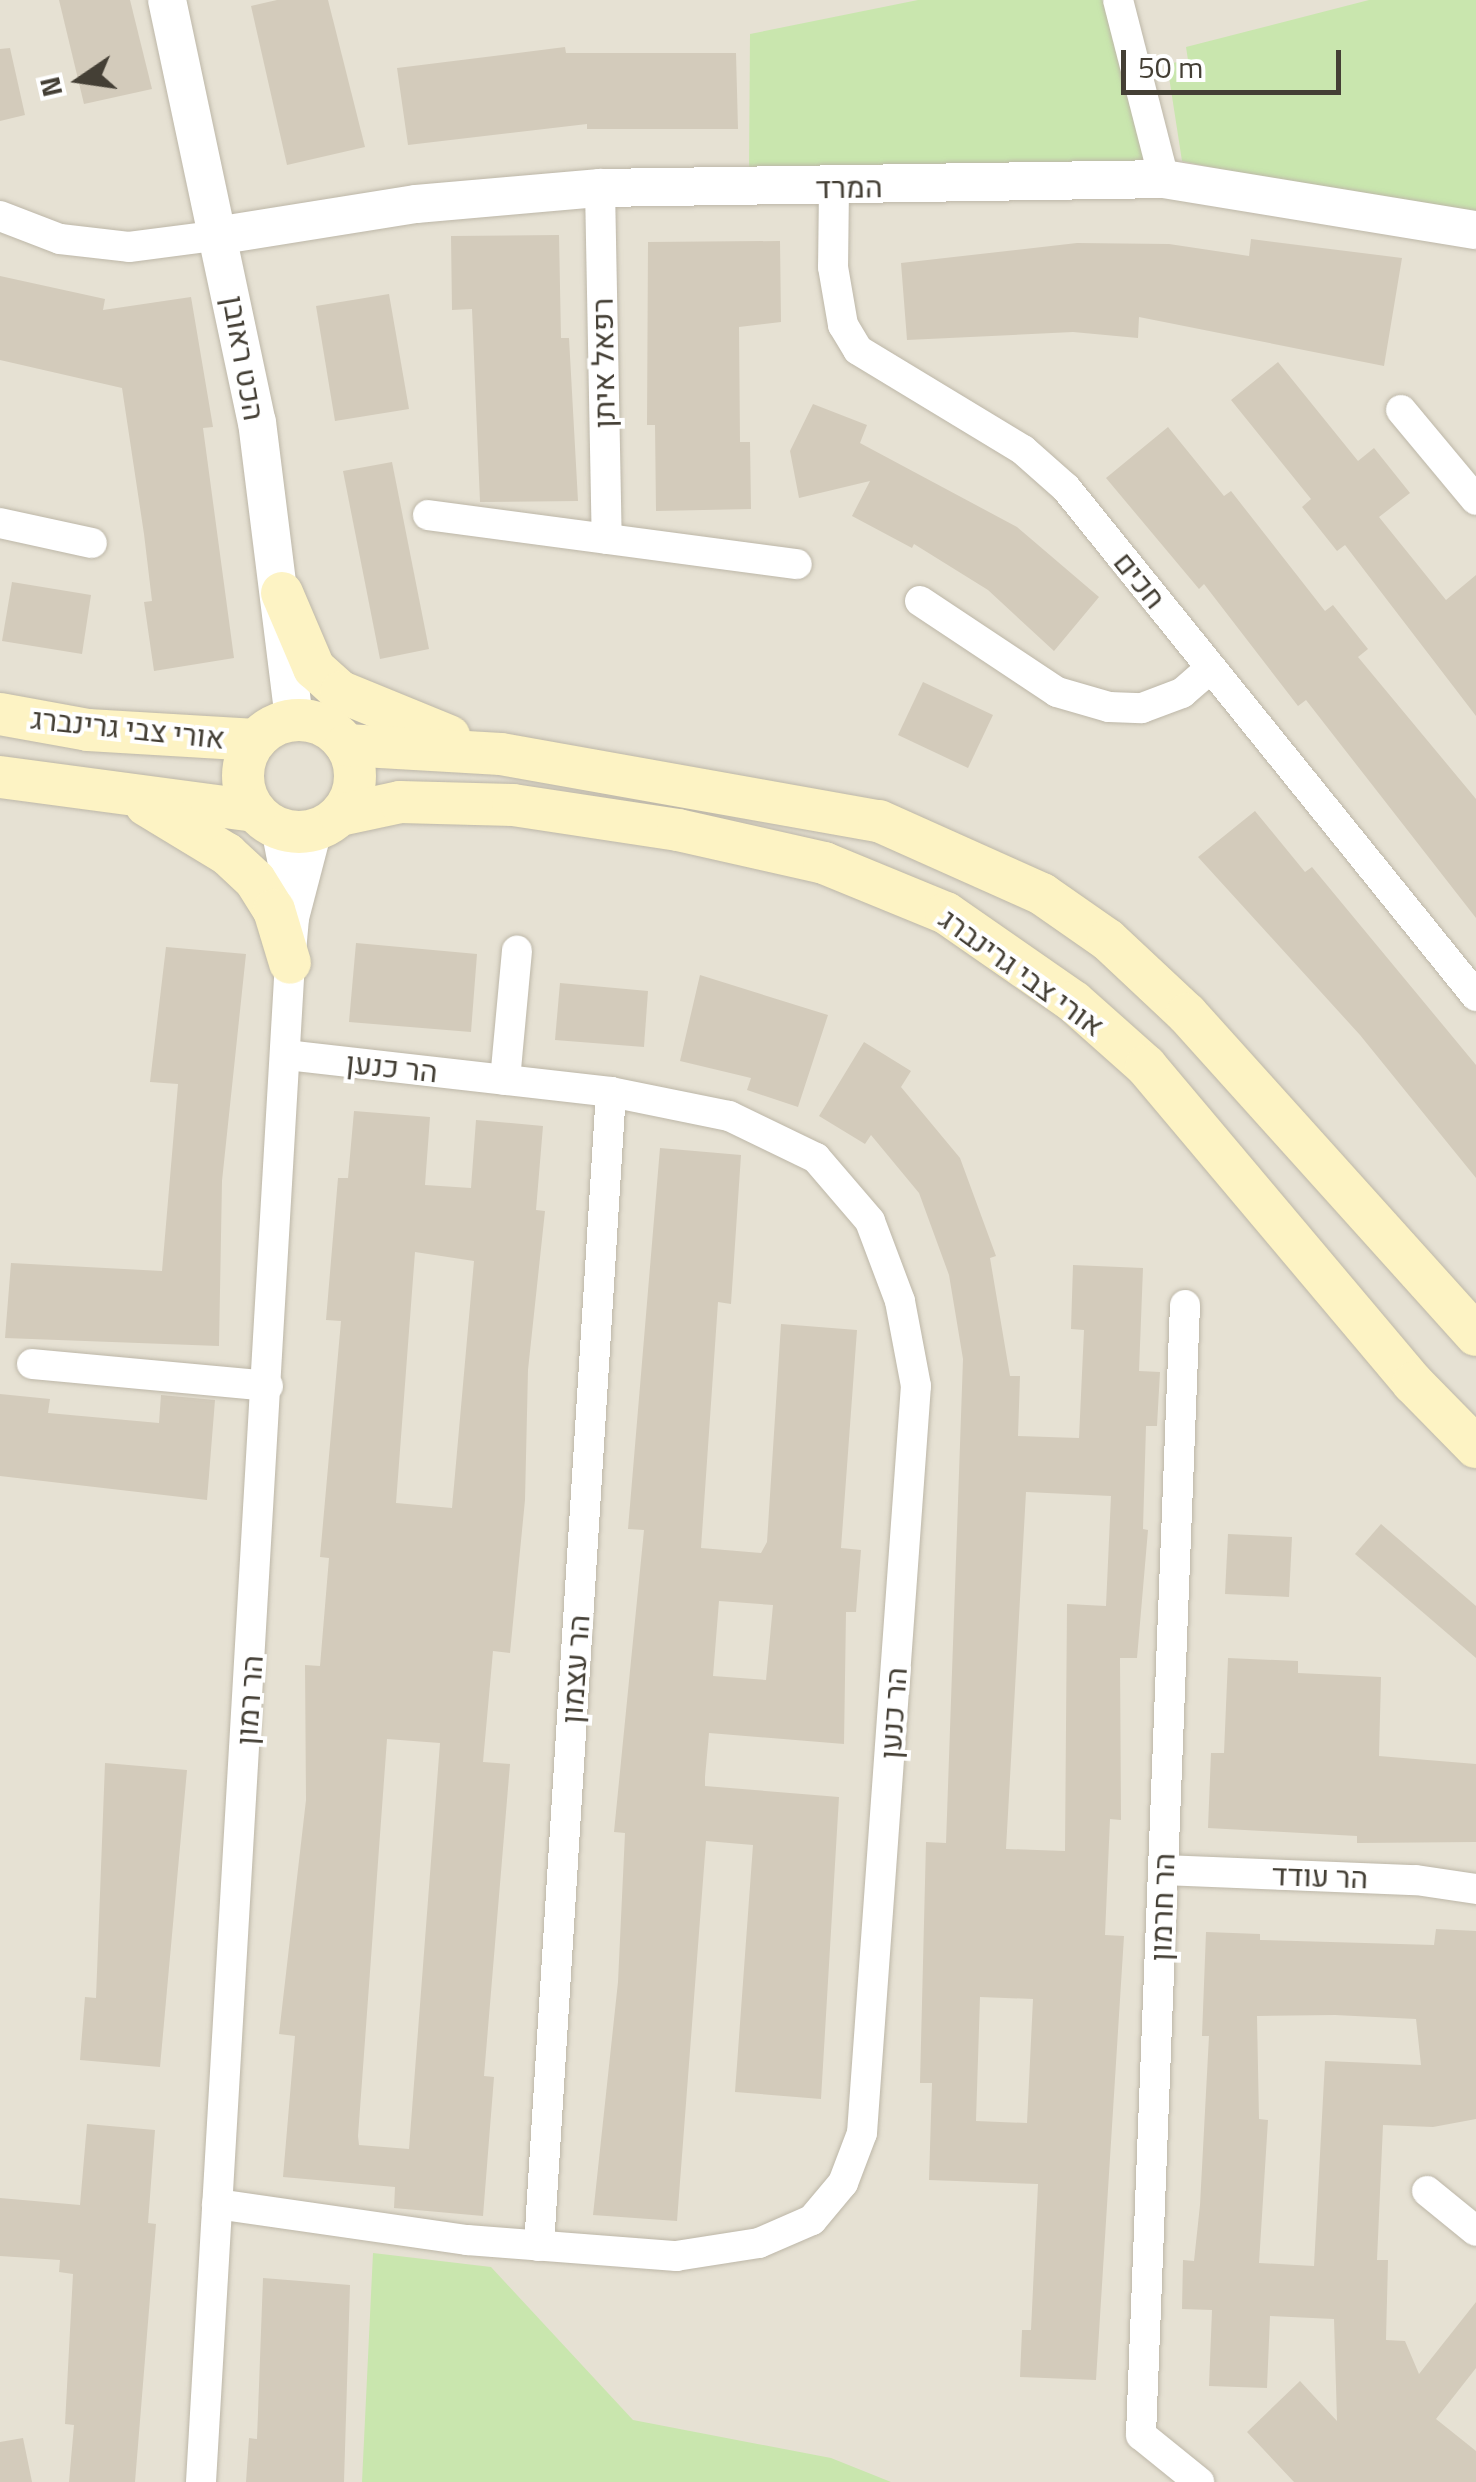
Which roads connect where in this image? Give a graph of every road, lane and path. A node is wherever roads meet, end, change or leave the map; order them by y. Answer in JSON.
{"nodes":[{"id":1,"x":167,"y":0,"type":"edge"},
{"id":2,"x":1118,"y":0,"type":"edge"},
{"id":3,"x":1164,"y":179,"type":"junction"},
{"id":4,"x":600,"y":188,"type":"junction"},
{"id":5,"x":834,"y":188,"type":"junction"},
{"id":6,"x":0,"y":216,"type":"edge"},
{"id":7,"x":1476,"y":230,"type":"edge"},
{"id":8,"x":222,"y":235,"type":"junction"},
{"id":9,"x":1401,"y":410,"type":"dead end"},
{"id":10,"x":1476,"y":500,"type":"edge"},
{"id":11,"x":428,"y":515,"type":"dead end"},
{"id":12,"x":0,"y":523,"type":"edge"},
{"id":13,"x":607,"y":539,"type":"junction"},
{"id":14,"x":92,"y":543,"type":"dead end"},
{"id":15,"x":798,"y":564,"type":"dead end"},
{"id":16,"x":282,"y":594,"type":"junction"},
{"id":17,"x":920,"y":601,"type":"dead end"},
{"id":18,"x":1211,"y":668,"type":"junction"},
{"id":19,"x":0,"y":714,"type":"edge"},
{"id":20,"x":294,"y":720,"type":"junction"},
{"id":21,"x":256,"y":740,"type":"junction"},
{"id":22,"x":346,"y":745,"type":"junction"},
{"id":23,"x":502,"y":754,"type":"junction"},
{"id":24,"x":0,"y":777,"type":"edge"},
{"id":25,"x":128,"y":796,"type":"junction"},
{"id":26,"x":297,"y":821,"type":"junction"},
{"id":27,"x":517,"y":951,"type":"dead end"},
{"id":28,"x":290,"y":963,"type":"junction"},
{"id":29,"x":1476,"y":996,"type":"edge"},
{"id":30,"x":286,"y":1055,"type":"junction"},
{"id":31,"x":505,"y":1080,"type":"junction"},
{"id":32,"x":610,"y":1092,"type":"junction"},
{"id":33,"x":1185,"y":1304,"type":"dead end"},
{"id":34,"x":1476,"y":1334,"type":"edge"},
{"id":35,"x":32,"y":1364,"type":"dead end"},
{"id":36,"x":268,"y":1386,"type":"junction"},
{"id":37,"x":1476,"y":1448,"type":"edge"},
{"id":38,"x":1163,"y":1870,"type":"junction"},
{"id":39,"x":1476,"y":1889,"type":"edge"},
{"id":40,"x":1427,"y":2191,"type":"dead end"},
{"id":41,"x":217,"y":2204,"type":"junction"},
{"id":42,"x":1476,"y":2231,"type":"edge"},
{"id":43,"x":539,"y":2246,"type":"junction"},
{"id":44,"x":201,"y":2482,"type":"edge"},
{"id":45,"x":1199,"y":2482,"type":"edge"}],
"edges":[{"from":1,"to":8,"type":"street","name":"הכט ראובן"},
{"from":2,"to":3,"type":"street"},
{"from":3,"to":5,"type":"street","name":"המרד"},
{"from":3,"to":7,"type":"street","name":"המרד"},
{"from":4,"to":5,"type":"street","name":"המרד"},
{"from":4,"to":8,"type":"street","name":"המרד"},
{"from":4,"to":13,"type":"street","name":"רפאל איתן"},
{"from":5,"to":18,"type":"street","name":"חכים"},
{"from":6,"to":8,"type":"street"},
{"from":8,"to":16,"type":"street","name":"הכט ראובן"},
{"from":9,"to":10,"type":"street"},
{"from":11,"to":13,"type":"street"},
{"from":12,"to":14,"type":"street"},
{"from":13,"to":15,"type":"street"},
{"from":16,"to":20,"type":"street","name":"הכט ראובן"},
{"from":16,"to":23,"type":"main road"},
{"from":17,"to":18,"type":"street"},
{"from":18,"to":29,"type":"street","name":"חכים"},
{"from":19,"to":21,"type":"main road","name":"אורי צבי גרינברג"},
{"from":20,"to":21,"type":"main road"},
{"from":20,"to":22,"type":"main road"},
{"from":21,"to":26,"type":"main road"},
{"from":22,"to":23,"type":"main road","name":"אורי צבי גרינברג"},
{"from":22,"to":26,"type":"main road"},
{"from":23,"to":34,"type":"main road","name":"אורי צבי גרינברג"},
{"from":24,"to":25,"type":"main road","name":"אורי צבי גרינברג"},
{"from":25,"to":26,"type":"main road","name":"אורי צבי גרינברג"},
{"from":25,"to":28,"type":"main road"},
{"from":26,"to":28,"type":"street","name":"הר רמון"},
{"from":26,"to":37,"type":"main road","name":"אורי צבי גרינברג"},
{"from":27,"to":31,"type":"street"},
{"from":28,"to":30,"type":"street","name":"הר רמון"},
{"from":30,"to":31,"type":"street","name":"הר כנען"},
{"from":30,"to":36,"type":"street","name":"הר רמון"},
{"from":31,"to":32,"type":"street","name":"הר כנען"},
{"from":32,"to":43,"type":"street","name":"הר עצמון"},
{"from":32,"to":43,"type":"street","name":"הר כנען"},
{"from":33,"to":38,"type":"street","name":"הר חרמון"},
{"from":35,"to":36,"type":"street"},
{"from":36,"to":41,"type":"street","name":"הר רמון"},
{"from":38,"to":39,"type":"street","name":"הר עודד"},
{"from":38,"to":45,"type":"street","name":"הר חרמון"},
{"from":40,"to":42,"type":"street"},
{"from":41,"to":43,"type":"street","name":"הר כנען"},
{"from":41,"to":44,"type":"street","name":"הר רמון"}]}
